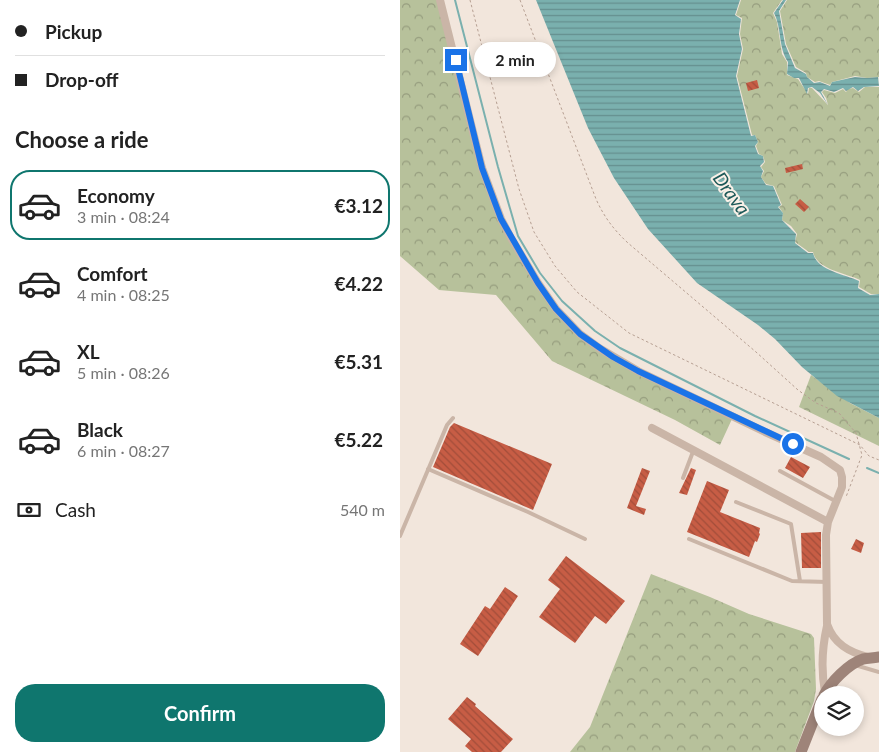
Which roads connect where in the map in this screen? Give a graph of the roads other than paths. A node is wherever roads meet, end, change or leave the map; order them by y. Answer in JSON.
{"nodes":[{"id":1,"x":440,"y":0,"type":"edge"},
{"id":2,"x":453,"y":418,"type":"dead end"},
{"id":3,"x":652,"y":428,"type":"dead end"},
{"id":4,"x":694,"y":450,"type":"junction"},
{"id":5,"x":428,"y":469,"type":"junction"},
{"id":6,"x":780,"y":471,"type":"dead end"},
{"id":7,"x":683,"y":478,"type":"dead end"},
{"id":8,"x":736,"y":502,"type":"dead end"},
{"id":9,"x":837,"y":502,"type":"junction"},
{"id":10,"x":400,"y":521,"type":"edge"},
{"id":11,"x":828,"y":522,"type":"junction"},
{"id":12,"x":405,"y":523,"type":"junction"},
{"id":13,"x":400,"y":536,"type":"edge"},
{"id":14,"x":585,"y":539,"type":"dead end"},
{"id":15,"x":689,"y":539,"type":"dead end"},
{"id":16,"x":800,"y":581,"type":"junction"},
{"id":17,"x":827,"y":582,"type":"junction"},
{"id":18,"x":827,"y":624,"type":"junction"},
{"id":19,"x":874,"y":658,"type":"edge"},
{"id":20,"x":853,"y":664,"type":"junction"},
{"id":21,"x":879,"y":672,"type":"edge"},
{"id":22,"x":823,"y":686,"type":"edge"},
{"id":23,"x":832,"y":686,"type":"edge"},
{"id":24,"x":814,"y":720,"type":"edge"},
{"id":25,"x":801,"y":752,"type":"edge"}],
"edges":[{"from":1,"to":9,"type":"street"},
{"from":2,"to":5,"type":"lane"},
{"from":3,"to":4,"type":"street"},
{"from":4,"to":7,"type":"lane"},
{"from":4,"to":11,"type":"street"},
{"from":5,"to":12,"type":"lane"},
{"from":5,"to":14,"type":"lane"},
{"from":6,"to":9,"type":"lane"},
{"from":8,"to":16,"type":"lane"},
{"from":9,"to":11,"type":"street"},
{"from":10,"to":12,"type":"lane"},
{"from":11,"to":17,"type":"street"},
{"from":12,"to":13,"type":"lane"},
{"from":15,"to":16,"type":"lane"},
{"from":16,"to":17,"type":"lane"},
{"from":17,"to":18,"type":"street"},
{"from":18,"to":19,"type":"street"},
{"from":18,"to":22,"type":"street"},
{"from":19,"to":20,"type":"main road"},
{"from":20,"to":21,"type":"lane"},
{"from":20,"to":23,"type":"main road"},
{"from":24,"to":25,"type":"main road"}]}
